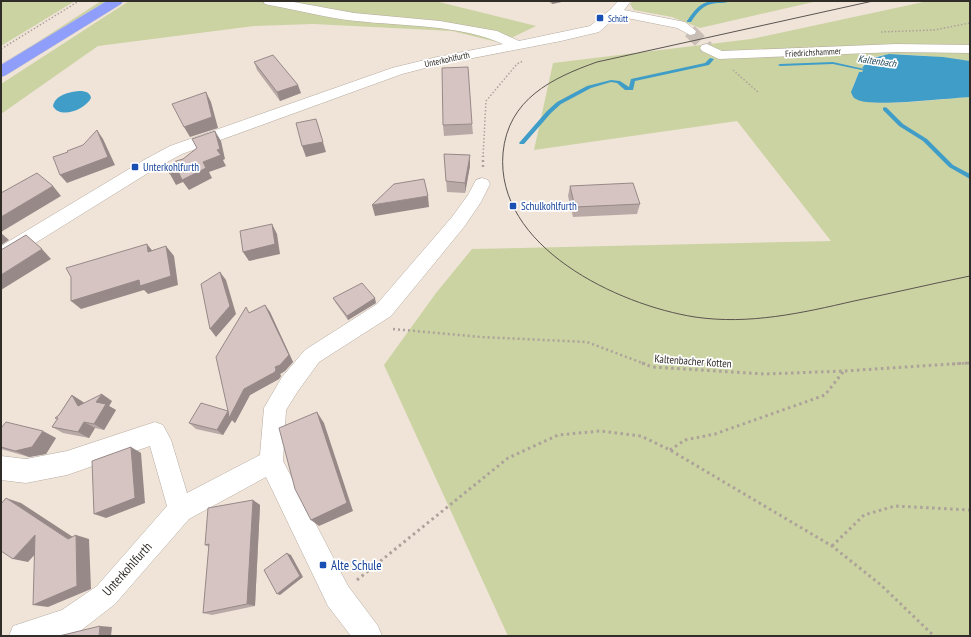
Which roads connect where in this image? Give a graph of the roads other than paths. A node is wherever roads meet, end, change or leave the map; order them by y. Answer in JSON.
{"nodes":[{"id":1,"x":116,"y":1,"type":"edge"},
{"id":2,"x":269,"y":1,"type":"edge"},
{"id":3,"x":625,"y":1,"type":"edge"},
{"id":4,"x":615,"y":12,"type":"junction"},
{"id":5,"x":690,"y":31,"type":"tunnel mouth"},
{"id":6,"x":516,"y":45,"type":"junction"},
{"id":7,"x":707,"y":48,"type":"tunnel mouth"},
{"id":8,"x":970,"y":49,"type":"edge"},
{"id":9,"x":1,"y":72,"type":"edge"},
{"id":10,"x":482,"y":184,"type":"road end"},
{"id":11,"x":1,"y":255,"type":"edge"},
{"id":12,"x":271,"y":462,"type":"junction"},
{"id":13,"x":1,"y":468,"type":"edge"},
{"id":14,"x":180,"y":510,"type":"junction"},
{"id":15,"x":23,"y":636,"type":"edge"},
{"id":16,"x":368,"y":636,"type":"edge"}],
"edges":[{"from":1,"to":9,"type":"highway"},
{"from":2,"to":6,"type":"street"},
{"from":3,"to":4,"type":"street"},
{"from":4,"to":5,"type":"street"},
{"from":4,"to":6,"type":"street"},
{"from":6,"to":11,"type":"street","name":"Unterkohlfurth"},
{"from":7,"to":8,"type":"street","name":"Friedrichshammer"},
{"from":10,"to":12,"type":"street"},
{"from":12,"to":14,"type":"street","name":"Unterkohlfurth"},
{"from":12,"to":16,"type":"street"},
{"from":13,"to":14,"type":"street"},
{"from":14,"to":15,"type":"street","name":"Unterkohlfurth"}]}
